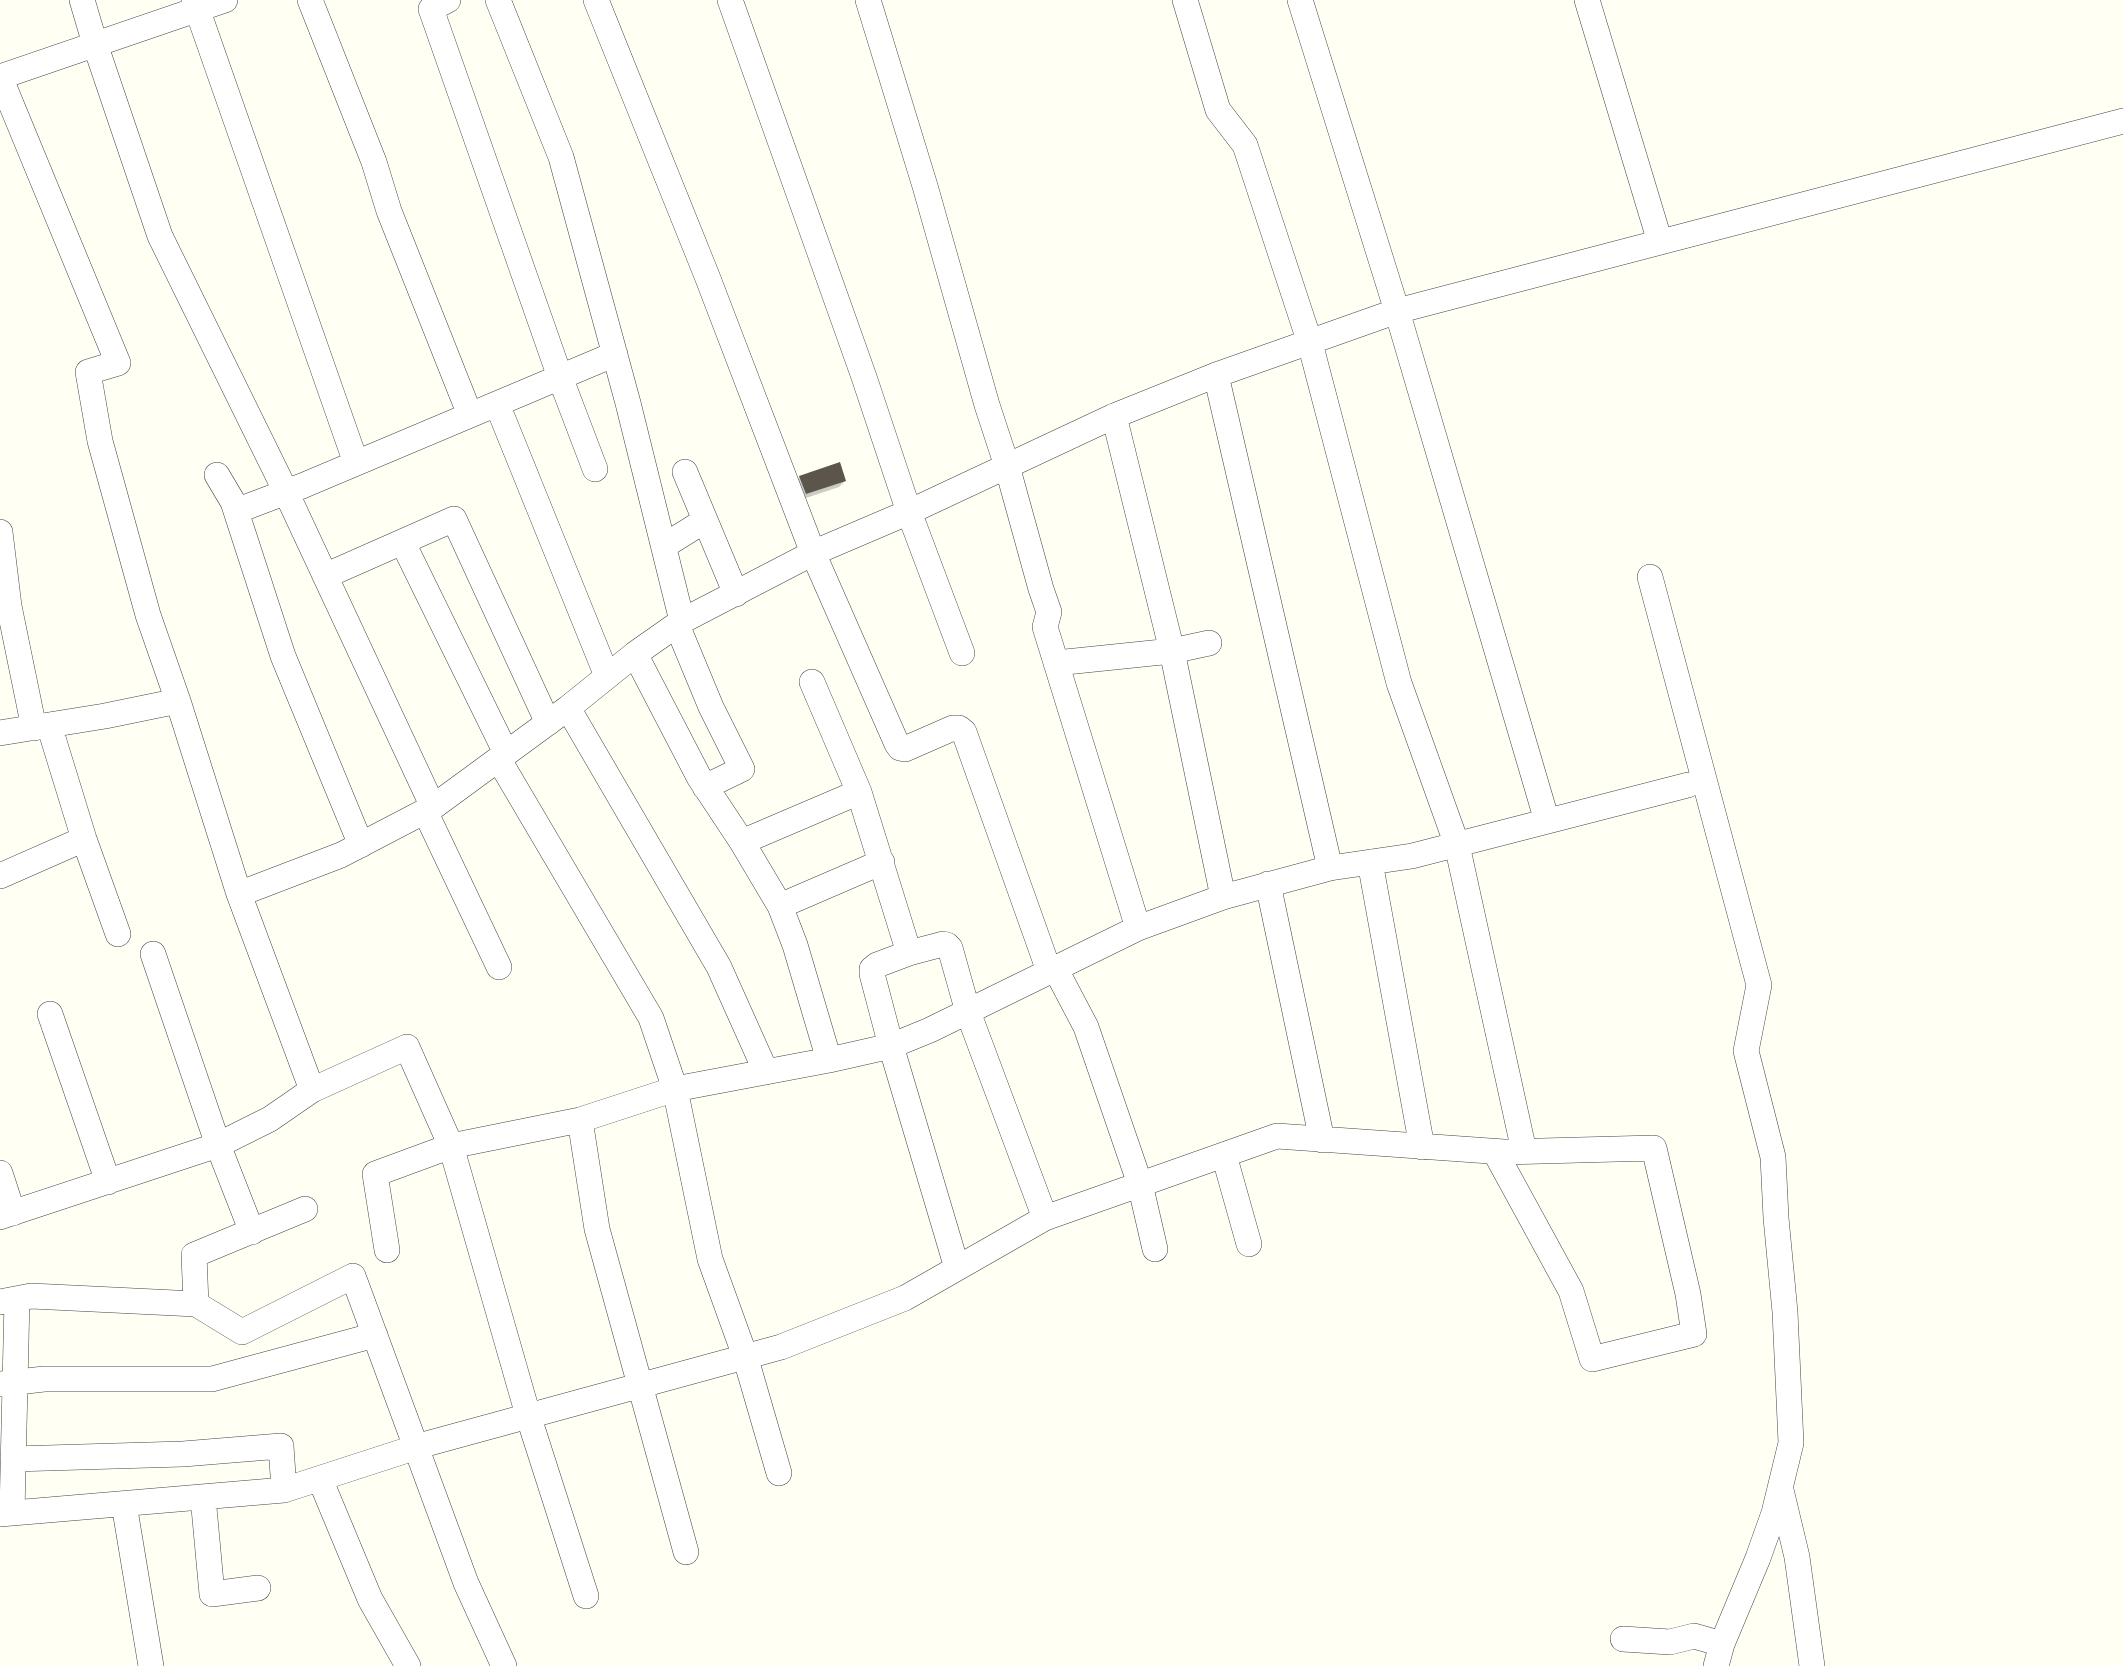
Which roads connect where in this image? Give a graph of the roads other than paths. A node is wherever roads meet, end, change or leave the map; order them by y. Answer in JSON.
{"nodes":[{"id":1,"x":82,"y":0,"type":"edge"},
{"id":2,"x":225,"y":0,"type":"edge"},
{"id":3,"x":310,"y":0,"type":"edge"},
{"id":4,"x":448,"y":0,"type":"edge"},
{"id":5,"x":498,"y":0,"type":"edge"},
{"id":6,"x":596,"y":0,"type":"edge"},
{"id":7,"x":730,"y":0,"type":"edge"},
{"id":8,"x":868,"y":0,"type":"edge"},
{"id":9,"x":1185,"y":0,"type":"edge"},
{"id":10,"x":1300,"y":0,"type":"edge"},
{"id":11,"x":1586,"y":0,"type":"edge"},
{"id":12,"x":195,"y":5,"type":"edge"},
{"id":13,"x":95,"y":44,"type":"junction"},
{"id":14,"x":0,"y":77,"type":"edge"},
{"id":15,"x":2123,"y":121,"type":"edge"},
{"id":16,"x":1660,"y":242,"type":"junction"},
{"id":17,"x":1397,"y":311,"type":"junction"},
{"id":18,"x":1310,"y":343,"type":"junction"},
{"id":19,"x":615,"y":354,"type":"junction"},
{"id":20,"x":1216,"y":375,"type":"junction"},
{"id":21,"x":560,"y":377,"type":"junction"},
{"id":22,"x":497,"y":404,"type":"junction"},
{"id":23,"x":470,"y":415,"type":"junction"},
{"id":24,"x":1114,"y":416,"type":"junction"},
{"id":25,"x":356,"y":463,"type":"junction"},
{"id":26,"x":1007,"y":466,"type":"junction"},
{"id":27,"x":595,"y":469,"type":"dead end"},
{"id":28,"x":685,"y":472,"type":"dead end"},
{"id":29,"x":217,"y":475,"type":"dead end"},
{"id":30,"x":286,"y":492,"type":"junction"},
{"id":31,"x":236,"y":511,"type":"junction"},
{"id":32,"x":909,"y":512,"type":"junction"},
{"id":33,"x":704,"y":521,"type":"junction"},
{"id":34,"x":0,"y":532,"type":"edge"},
{"id":35,"x":403,"y":543,"type":"junction"},
{"id":36,"x":664,"y":546,"type":"junction"},
{"id":37,"x":813,"y":553,"type":"junction"},
{"id":38,"x":326,"y":576,"type":"junction"},
{"id":39,"x":1650,"y":577,"type":"dead end"},
{"id":40,"x":736,"y":594,"type":"junction"},
{"id":41,"x":6,"y":618,"type":"edge"},
{"id":42,"x":679,"y":623,"type":"junction"},
{"id":43,"x":1209,"y":643,"type":"dead end"},
{"id":44,"x":1172,"y":651,"type":"junction"},
{"id":45,"x":962,"y":653,"type":"dead end"},
{"id":46,"x":635,"y":654,"type":"junction"},
{"id":47,"x":1056,"y":663,"type":"junction"},
{"id":48,"x":607,"y":676,"type":"junction"},
{"id":49,"x":812,"y":682,"type":"dead end"},
{"id":50,"x":178,"y":701,"type":"junction"},
{"id":51,"x":568,"y":708,"type":"junction"},
{"id":52,"x":548,"y":723,"type":"junction"},
{"id":53,"x":41,"y":726,"type":"junction"},
{"id":54,"x":0,"y":733,"type":"edge"},
{"id":55,"x":502,"y":756,"type":"junction"},
{"id":56,"x":1688,"y":786,"type":"dead end"},
{"id":57,"x":705,"y":787,"type":"junction"},
{"id":58,"x":859,"y":792,"type":"junction"},
{"id":59,"x":429,"y":809,"type":"junction"},
{"id":60,"x":1547,"y":821,"type":"junction"},
{"id":61,"x":84,"y":839,"type":"junction"},
{"id":62,"x":742,"y":842,"type":"junction"},
{"id":63,"x":361,"y":845,"type":"junction"},
{"id":64,"x":1457,"y":845,"type":"junction"},
{"id":65,"x":882,"y":862,"type":"junction"},
{"id":66,"x":1370,"y":862,"type":"junction"},
{"id":67,"x":1330,"y":868,"type":"junction"},
{"id":68,"x":0,"y":876,"type":"edge"},
{"id":69,"x":1268,"y":884,"type":"junction"},
{"id":70,"x":239,"y":894,"type":"junction"},
{"id":71,"x":1223,"y":897,"type":"junction"},
{"id":72,"x":780,"y":906,"type":"junction"},
{"id":73,"x":1138,"y":928,"type":"junction"},
{"id":74,"x":118,"y":934,"type":"dead end"},
{"id":75,"x":909,"y":953,"type":"junction"},
{"id":76,"x":153,"y":954,"type":"dead end"},
{"id":77,"x":499,"y":967,"type":"dead end"},
{"id":78,"x":1052,"y":969,"type":"junction"},
{"id":79,"x":968,"y":1012,"type":"junction"},
{"id":80,"x":50,"y":1014,"type":"dead end"},
{"id":81,"x":890,"y":1046,"type":"junction"},
{"id":82,"x":829,"y":1060,"type":"junction"},
{"id":83,"x":766,"y":1072,"type":"junction"},
{"id":84,"x":674,"y":1089,"type":"junction"},
{"id":85,"x":312,"y":1090,"type":"junction"},
{"id":86,"x":580,"y":1120,"type":"junction"},
{"id":87,"x":1322,"y":1140,"type":"junction"},
{"id":88,"x":218,"y":1145,"type":"junction"},
{"id":89,"x":451,"y":1146,"type":"junction"},
{"id":90,"x":1422,"y":1147,"type":"junction"},
{"id":91,"x":1524,"y":1151,"type":"junction"},
{"id":92,"x":1495,"y":1152,"type":"junction"},
{"id":93,"x":1224,"y":1155,"type":"junction"},
{"id":94,"x":0,"y":1173,"type":"edge"},
{"id":95,"x":108,"y":1182,"type":"junction"},
{"id":96,"x":1140,"y":1184,"type":"junction"},
{"id":97,"x":305,"y":1209,"type":"dead end"},
{"id":98,"x":7,"y":1215,"type":"edge"},
{"id":99,"x":1045,"y":1218,"type":"junction"},
{"id":100,"x":252,"y":1232,"type":"junction"},
{"id":101,"x":1249,"y":1244,"type":"dead end"},
{"id":102,"x":1155,"y":1249,"type":"dead end"},
{"id":103,"x":387,"y":1250,"type":"dead end"},
{"id":104,"x":957,"y":1268,"type":"junction"},
{"id":105,"x":8,"y":1300,"type":"edge"},
{"id":106,"x":196,"y":1304,"type":"junction"},
{"id":107,"x":376,"y":1335,"type":"junction"},
{"id":108,"x":745,"y":1356,"type":"junction"},
{"id":109,"x":7,"y":1383,"type":"edge"},
{"id":110,"x":640,"y":1384,"type":"junction"},
{"id":111,"x":528,"y":1416,"type":"junction"},
{"id":112,"x":417,"y":1447,"type":"junction"},
{"id":113,"x":13,"y":1459,"type":"junction"},
{"id":114,"x":779,"y":1473,"type":"dead end"},
{"id":115,"x":320,"y":1479,"type":"junction"},
{"id":116,"x":1780,"y":1488,"type":"junction"},
{"id":117,"x":284,"y":1490,"type":"junction"},
{"id":118,"x":203,"y":1497,"type":"junction"},
{"id":119,"x":124,"y":1504,"type":"junction"},
{"id":120,"x":6,"y":1513,"type":"edge"},
{"id":121,"x":686,"y":1552,"type":"dead end"},
{"id":122,"x":258,"y":1588,"type":"dead end"},
{"id":123,"x":586,"y":1596,"type":"dead end"},
{"id":124,"x":1623,"y":1639,"type":"dead end"},
{"id":125,"x":1719,"y":1655,"type":"edge"},
{"id":126,"x":151,"y":1666,"type":"edge"},
{"id":127,"x":408,"y":1666,"type":"edge"},
{"id":128,"x":504,"y":1666,"type":"edge"},
{"id":129,"x":1812,"y":1666,"type":"edge"}],
"edges":[{"from":1,"to":13,"type":"street"},
{"from":2,"to":12,"type":"street"},
{"from":3,"to":23,"type":"street"},
{"from":4,"to":21,"type":"street"},
{"from":5,"to":19,"type":"street"},
{"from":6,"to":37,"type":"street"},
{"from":7,"to":32,"type":"street"},
{"from":8,"to":26,"type":"street"},
{"from":9,"to":18,"type":"street"},
{"from":10,"to":17,"type":"street"},
{"from":11,"to":16,"type":"street"},
{"from":12,"to":13,"type":"street"},
{"from":12,"to":25,"type":"street"},
{"from":13,"to":14,"type":"street"},
{"from":13,"to":30,"type":"street"},
{"from":14,"to":50,"type":"street"},
{"from":15,"to":16,"type":"street"},
{"from":16,"to":17,"type":"street"},
{"from":17,"to":18,"type":"street"},
{"from":17,"to":60,"type":"street"},
{"from":18,"to":20,"type":"street"},
{"from":18,"to":64,"type":"street"},
{"from":19,"to":21,"type":"street"},
{"from":19,"to":36,"type":"street"},
{"from":20,"to":24,"type":"street"},
{"from":20,"to":67,"type":"street"},
{"from":21,"to":22,"type":"street"},
{"from":21,"to":27,"type":"street"},
{"from":22,"to":23,"type":"street"},
{"from":22,"to":48,"type":"street"},
{"from":23,"to":25,"type":"street"},
{"from":24,"to":26,"type":"street"},
{"from":24,"to":44,"type":"street"},
{"from":25,"to":30,"type":"street"},
{"from":26,"to":32,"type":"street"},
{"from":26,"to":47,"type":"street"},
{"from":28,"to":33,"type":"street"},
{"from":29,"to":31,"type":"street"},
{"from":30,"to":31,"type":"street"},
{"from":30,"to":38,"type":"street"},
{"from":31,"to":63,"type":"street"},
{"from":32,"to":37,"type":"street"},
{"from":32,"to":45,"type":"street"},
{"from":33,"to":36,"type":"street"},
{"from":33,"to":40,"type":"street"},
{"from":34,"to":41,"type":"street"},
{"from":35,"to":38,"type":"street"},
{"from":35,"to":52,"type":"street"},
{"from":35,"to":55,"type":"street"},
{"from":36,"to":42,"type":"street"},
{"from":37,"to":40,"type":"street"},
{"from":37,"to":78,"type":"street"},
{"from":38,"to":59,"type":"street"},
{"from":39,"to":116,"type":"street"},
{"from":40,"to":42,"type":"street"},
{"from":41,"to":53,"type":"street"},
{"from":42,"to":46,"type":"street"},
{"from":42,"to":57,"type":"street"},
{"from":43,"to":44,"type":"street"},
{"from":44,"to":47,"type":"street"},
{"from":44,"to":71,"type":"street"},
{"from":46,"to":48,"type":"street"},
{"from":46,"to":57,"type":"street"},
{"from":47,"to":73,"type":"street"},
{"from":48,"to":51,"type":"street"},
{"from":49,"to":58,"type":"street"},
{"from":50,"to":53,"type":"street"},
{"from":50,"to":70,"type":"street"},
{"from":51,"to":52,"type":"street"},
{"from":51,"to":83,"type":"street"},
{"from":52,"to":55,"type":"street"},
{"from":53,"to":54,"type":"street"},
{"from":53,"to":61,"type":"street"},
{"from":55,"to":59,"type":"street"},
{"from":55,"to":84,"type":"street"},
{"from":56,"to":60,"type":"street"},
{"from":57,"to":62,"type":"street"},
{"from":58,"to":62,"type":"street"},
{"from":58,"to":65,"type":"street"},
{"from":59,"to":63,"type":"street"},
{"from":59,"to":77,"type":"street"},
{"from":60,"to":64,"type":"street"},
{"from":61,"to":68,"type":"street"},
{"from":61,"to":74,"type":"street"},
{"from":62,"to":72,"type":"street"},
{"from":63,"to":70,"type":"street"},
{"from":64,"to":66,"type":"street"},
{"from":64,"to":91,"type":"street"},
{"from":65,"to":72,"type":"street"},
{"from":65,"to":75,"type":"street"},
{"from":66,"to":67,"type":"street"},
{"from":66,"to":90,"type":"street"},
{"from":67,"to":69,"type":"street"},
{"from":69,"to":71,"type":"street"},
{"from":69,"to":87,"type":"street"},
{"from":70,"to":85,"type":"street"},
{"from":71,"to":73,"type":"street"},
{"from":72,"to":82,"type":"street"},
{"from":73,"to":78,"type":"street"},
{"from":75,"to":79,"type":"street"},
{"from":75,"to":81,"type":"street"},
{"from":76,"to":88,"type":"street"},
{"from":78,"to":79,"type":"street"},
{"from":78,"to":96,"type":"street"},
{"from":79,"to":81,"type":"street"},
{"from":79,"to":99,"type":"street"},
{"from":80,"to":95,"type":"street"},
{"from":81,"to":82,"type":"street"},
{"from":81,"to":104,"type":"street"},
{"from":82,"to":83,"type":"street"},
{"from":83,"to":84,"type":"street"},
{"from":84,"to":86,"type":"street"},
{"from":84,"to":108,"type":"street"},
{"from":85,"to":88,"type":"street"},
{"from":85,"to":89,"type":"street"},
{"from":86,"to":89,"type":"street"},
{"from":86,"to":110,"type":"street"},
{"from":87,"to":90,"type":"street"},
{"from":87,"to":93,"type":"street"},
{"from":88,"to":95,"type":"street"},
{"from":88,"to":100,"type":"street"},
{"from":89,"to":103,"type":"street"},
{"from":89,"to":111,"type":"street"},
{"from":90,"to":92,"type":"street"},
{"from":91,"to":92,"type":"street"},
{"from":91,"to":92,"type":"street"},
{"from":93,"to":96,"type":"street"},
{"from":93,"to":101,"type":"street"},
{"from":94,"to":98,"type":"street"},
{"from":95,"to":98,"type":"street"},
{"from":96,"to":99,"type":"street"},
{"from":96,"to":102,"type":"street"},
{"from":97,"to":100,"type":"street"},
{"from":99,"to":104,"type":"street"},
{"from":100,"to":106,"type":"street"},
{"from":104,"to":108,"type":"street"},
{"from":105,"to":106,"type":"street"},
{"from":105,"to":109,"type":"street"},
{"from":106,"to":107,"type":"street"},
{"from":107,"to":109,"type":"street"},
{"from":107,"to":112,"type":"street"},
{"from":108,"to":110,"type":"street"},
{"from":108,"to":114,"type":"street"},
{"from":109,"to":113,"type":"street"},
{"from":110,"to":111,"type":"street"},
{"from":110,"to":121,"type":"street"},
{"from":111,"to":112,"type":"street"},
{"from":111,"to":123,"type":"street"},
{"from":112,"to":115,"type":"street"},
{"from":112,"to":128,"type":"street"},
{"from":113,"to":117,"type":"street"},
{"from":113,"to":120,"type":"street"},
{"from":115,"to":117,"type":"street"},
{"from":115,"to":127,"type":"street"},
{"from":116,"to":125,"type":"street"},
{"from":116,"to":129,"type":"street"},
{"from":117,"to":118,"type":"street"},
{"from":118,"to":119,"type":"street"},
{"from":118,"to":122,"type":"street"},
{"from":119,"to":120,"type":"street"},
{"from":119,"to":126,"type":"street"},
{"from":124,"to":125,"type":"street"}]}
